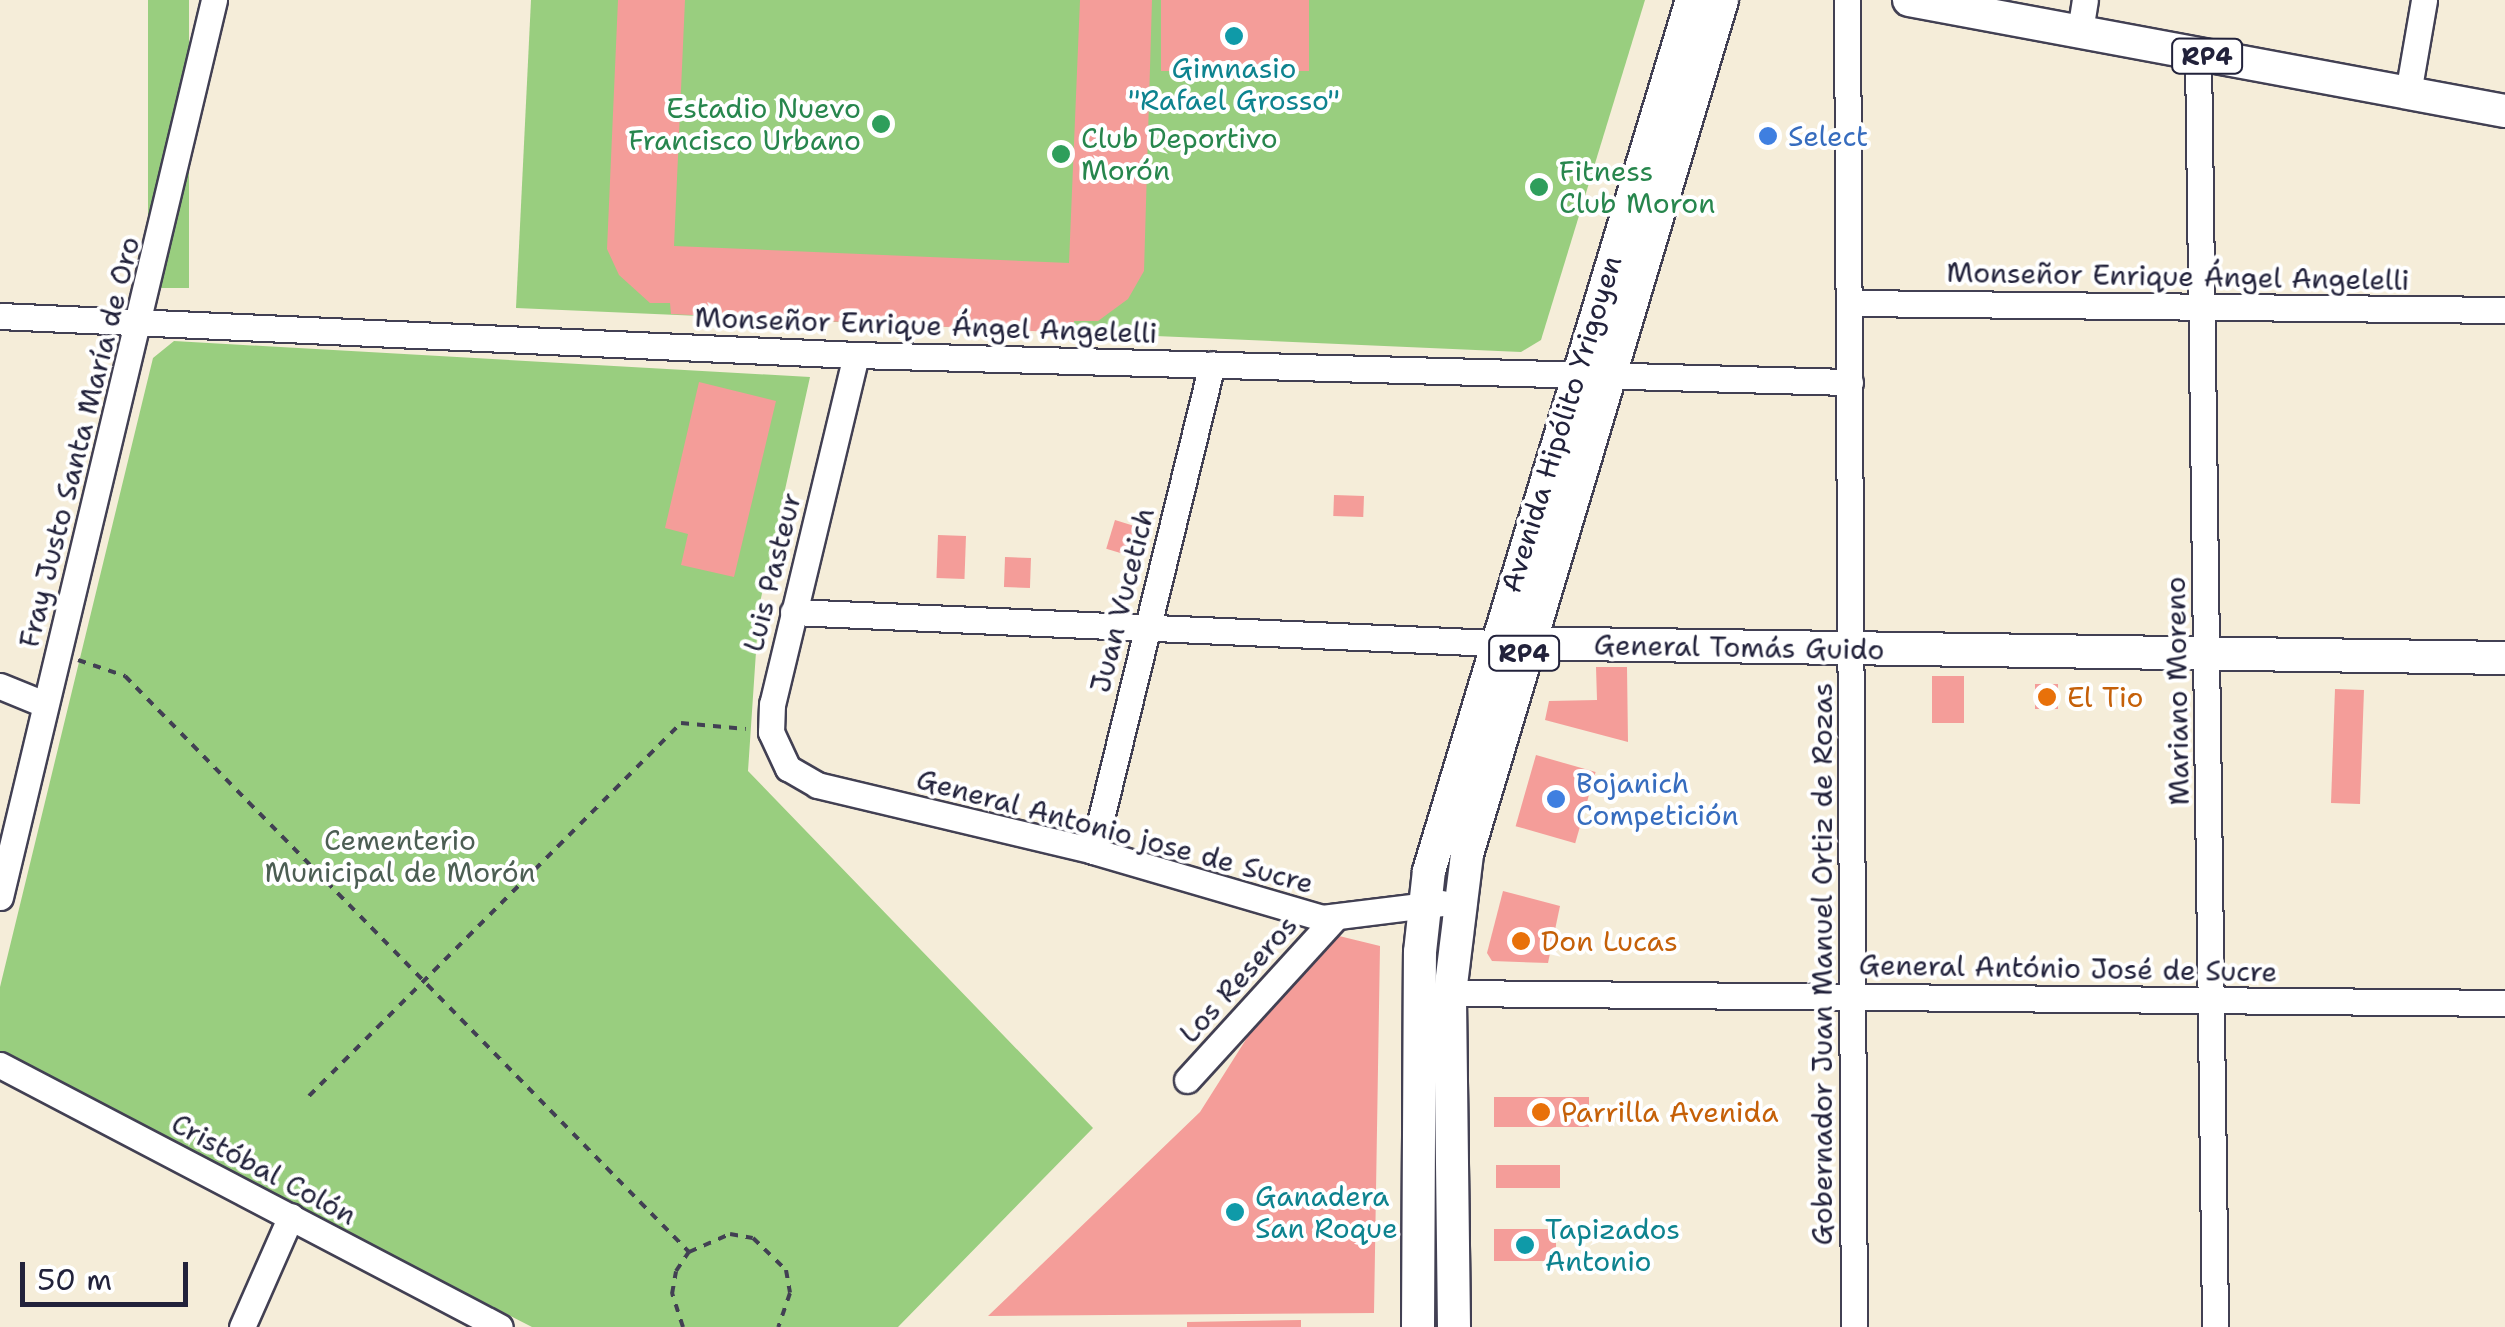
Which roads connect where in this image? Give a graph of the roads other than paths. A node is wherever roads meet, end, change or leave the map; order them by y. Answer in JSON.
{"nodes":[{"id":1,"x":214,"y":0,"type":"edge"},
{"id":2,"x":1692,"y":0,"type":"edge"},
{"id":3,"x":1722,"y":0,"type":"edge"},
{"id":4,"x":1847,"y":0,"type":"edge"},
{"id":5,"x":1909,"y":0,"type":"edge"},
{"id":6,"x":2424,"y":0,"type":"edge"},
{"id":7,"x":2082,"y":16,"type":"edge"},
{"id":8,"x":2198,"y":55,"type":"junction"},
{"id":9,"x":2408,"y":93,"type":"junction"},
{"id":10,"x":2505,"y":111,"type":"edge"},
{"id":11,"x":1850,"y":302,"type":"junction"},
{"id":12,"x":2201,"y":306,"type":"junction"},
{"id":13,"x":2505,"y":310,"type":"edge"},
{"id":14,"x":0,"y":316,"type":"edge"},
{"id":15,"x":142,"y":324,"type":"junction"},
{"id":16,"x":856,"y":355,"type":"junction"},
{"id":17,"x":1212,"y":364,"type":"junction"},
{"id":18,"x":1592,"y":375,"type":"junction"},
{"id":19,"x":1850,"y":382,"type":"junction"},
{"id":20,"x":793,"y":612,"type":"junction"},
{"id":21,"x":1146,"y":624,"type":"junction"},
{"id":22,"x":1510,"y":643,"type":"junction"},
{"id":23,"x":1850,"y":649,"type":"junction"},
{"id":24,"x":2207,"y":655,"type":"junction"},
{"id":25,"x":2505,"y":658,"type":"edge"},
{"id":26,"x":0,"y":686,"type":"edge"},
{"id":27,"x":44,"y":704,"type":"junction"},
{"id":28,"x":817,"y":784,"type":"joint"},
{"id":29,"x":1093,"y":851,"type":"junction"},
{"id":30,"x":0,"y":897,"type":"edge"},
{"id":31,"x":1424,"y":902,"type":"junction"},
{"id":32,"x":1458,"y":903,"type":"junction"},
{"id":33,"x":1334,"y":919,"type":"junction"},
{"id":34,"x":1450,"y":994,"type":"junction"},
{"id":35,"x":1853,"y":996,"type":"junction"},
{"id":36,"x":2211,"y":1001,"type":"junction"},
{"id":37,"x":2505,"y":1003,"type":"edge"},
{"id":38,"x":0,"y":1064,"type":"edge"},
{"id":39,"x":1187,"y":1080,"type":"dead end"},
{"id":40,"x":291,"y":1216,"type":"junction"},
{"id":41,"x":242,"y":1327,"type":"edge"},
{"id":42,"x":500,"y":1327,"type":"edge"},
{"id":43,"x":1418,"y":1327,"type":"edge"},
{"id":44,"x":1454,"y":1327,"type":"edge"},
{"id":45,"x":1854,"y":1327,"type":"edge"},
{"id":46,"x":2216,"y":1327,"type":"edge"}],
"edges":[{"from":1,"to":15,"type":"street","name":"Fray Justo Santa María de Oro"},
{"from":2,"to":18,"type":"main road","name":"Avenida Hipólito Yrigoyen","number":"RP4"},
{"from":3,"to":18,"type":"main road","name":"Avenida Hipólito Yrigoyen","number":"RP4"},
{"from":4,"to":11,"type":"street","name":"Gobernador Juan Manuel Ortiz de Rozas"},
{"from":5,"to":7,"type":"main road","number":"RP4"},
{"from":6,"to":9,"type":"street"},
{"from":7,"to":8,"type":"main road","number":"RP4"},
{"from":8,"to":9,"type":"main road","number":"RP4"},
{"from":8,"to":12,"type":"street","name":"Mariano Moreno"},
{"from":9,"to":10,"type":"main road","number":"RP4"},
{"from":11,"to":12,"type":"street","name":"Monseñor Enrique Ángel Angelelli"},
{"from":11,"to":19,"type":"street","name":"Gobernador Juan Manuel Ortiz de Rozas"},
{"from":12,"to":13,"type":"street","name":"Monseñor Enrique Ángel Angelelli"},
{"from":12,"to":24,"type":"street","name":"Mariano Moreno"},
{"from":14,"to":15,"type":"street","name":"Monseñor Enrique Ángel Angelelli"},
{"from":15,"to":16,"type":"street","name":"Monseñor Enrique Ángel Angelelli"},
{"from":15,"to":27,"type":"street","name":"Fray Justo Santa María de Oro"},
{"from":16,"to":17,"type":"street","name":"Monseñor Enrique Ángel Angelelli"},
{"from":16,"to":20,"type":"street","name":"Luis Pasteur"},
{"from":17,"to":18,"type":"street","name":"Monseñor Enrique Ángel Angelelli"},
{"from":17,"to":21,"type":"street","name":"Juan Vucetich"},
{"from":18,"to":19,"type":"street","name":"Monseñor Enrique Ángel Angelelli"},
{"from":18,"to":22,"type":"main road","name":"Avenida Hipólito Yrigoyen","number":"RP4"},
{"from":19,"to":23,"type":"street","name":"Gobernador Juan Manuel Ortiz de Rozas"},
{"from":20,"to":21,"type":"street","name":"General Tomás Guido"},
{"from":20,"to":28,"type":"street","name":"Luis Pasteur"},
{"from":21,"to":22,"type":"street","name":"General Tomás Guido"},
{"from":21,"to":29,"type":"street","name":"Juan Vucetich"},
{"from":22,"to":23,"type":"main road","name":"General Tomás Guido","number":"RP4"},
{"from":22,"to":31,"type":"main road","name":"Avenida Hipólito Yrigoyen","number":"RP4"},
{"from":22,"to":32,"type":"main road","name":"Avenida Hipólito Yrigoyen","number":"RP4"},
{"from":23,"to":24,"type":"main road","name":"General Tomás Guido","number":"RP4"},
{"from":23,"to":35,"type":"street","name":"Gobernador Juan Manuel Ortiz de Rozas"},
{"from":24,"to":25,"type":"main road","name":"General Tomás Guido","number":"RP4"},
{"from":24,"to":36,"type":"street","name":"Mariano Moreno"},
{"from":26,"to":27,"type":"street"},
{"from":27,"to":30,"type":"street","name":"Fray Justo Santa María de Oro"},
{"from":28,"to":29,"type":"street","name":"General Antonio jose de Sucre"},
{"from":29,"to":33,"type":"street","name":"General Antonio jose de Sucre"},
{"from":31,"to":32,"type":"street","name":"General Antonio jose de Sucre"},
{"from":31,"to":33,"type":"street","name":"General Antonio jose de Sucre"},
{"from":31,"to":43,"type":"main road","name":"Avenida Hipólito Yrigoyen","number":"RP4"},
{"from":32,"to":34,"type":"main road","name":"Avenida Hipólito Yrigoyen","number":"RP4"},
{"from":33,"to":39,"type":"street","name":"Los Reseros"},
{"from":34,"to":35,"type":"street","name":"General António José de Sucre"},
{"from":34,"to":44,"type":"main road","name":"Avenida Hipólito Yrigoyen","number":"RP4"},
{"from":35,"to":36,"type":"street","name":"General António José de Sucre"},
{"from":35,"to":45,"type":"street","name":"Gobernador Juan Manuel Ortiz de Rozas"},
{"from":36,"to":37,"type":"street","name":"General António José de Sucre"},
{"from":36,"to":46,"type":"street","name":"Mariano Moreno"},
{"from":38,"to":40,"type":"street","name":"Cristóbal Colón"},
{"from":40,"to":41,"type":"street"},
{"from":40,"to":42,"type":"street","name":"Cristóbal Colón"}]}
